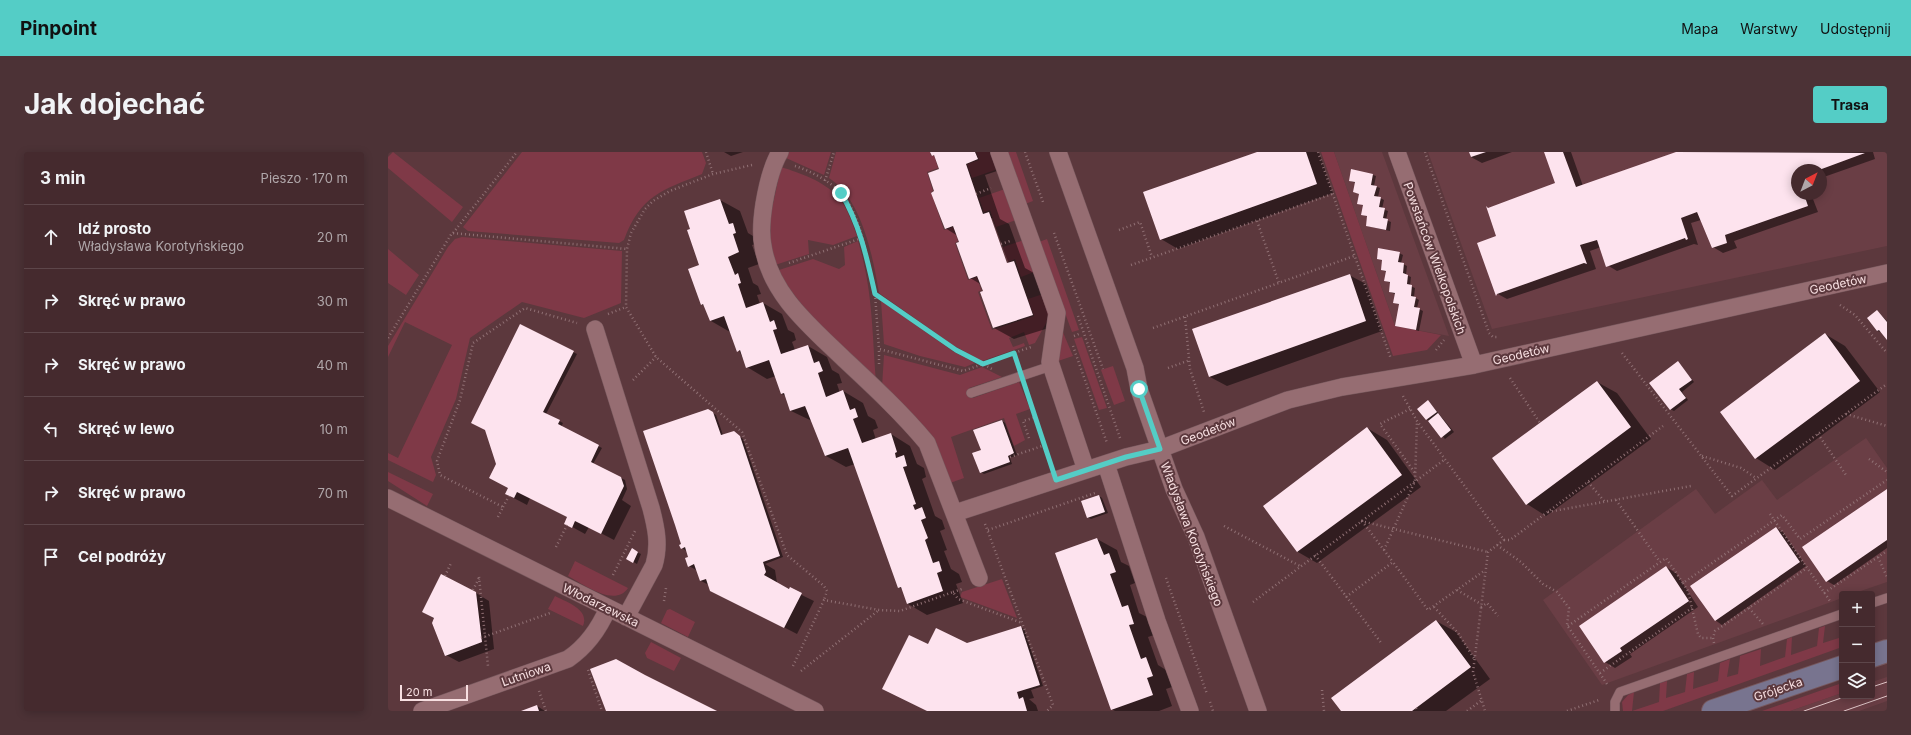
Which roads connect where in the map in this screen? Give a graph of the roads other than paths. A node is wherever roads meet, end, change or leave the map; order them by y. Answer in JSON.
{"nodes":[{"id":1,"x":998,"y":152,"type":"edge"},
{"id":2,"x":1058,"y":152,"type":"edge"},
{"id":3,"x":1397,"y":152,"type":"edge"},
{"id":4,"x":778,"y":156,"type":"edge"},
{"id":5,"x":1887,"y":273,"type":"edge"},
{"id":6,"x":587,"y":326,"type":"road end"},
{"id":7,"x":1050,"y":364,"type":"junction"},
{"id":8,"x":1474,"y":365,"type":"junction"},
{"id":9,"x":971,"y":393,"type":"dead end"},
{"id":10,"x":1160,"y":449,"type":"junction"},
{"id":11,"x":1106,"y":464,"type":"junction"},
{"id":12,"x":1086,"y":470,"type":"junction"},
{"id":13,"x":388,"y":498,"type":"edge"},
{"id":14,"x":955,"y":513,"type":"junction"},
{"id":15,"x":979,"y":578,"type":"dead end"},
{"id":16,"x":1887,"y":598,"type":"edge"},
{"id":17,"x":1875,"y":602,"type":"edge"},
{"id":18,"x":608,"y":608,"type":"junction"},
{"id":19,"x":1839,"y":615,"type":"edge"},
{"id":20,"x":626,"y":617,"type":"junction"},
{"id":21,"x":1887,"y":651,"type":"edge"},
{"id":22,"x":1875,"y":655,"type":"edge"},
{"id":23,"x":1839,"y":668,"type":"edge"},
{"id":24,"x":422,"y":711,"type":"edge"},
{"id":25,"x":815,"y":711,"type":"edge"},
{"id":26,"x":1190,"y":711,"type":"edge"},
{"id":27,"x":1258,"y":711,"type":"edge"},
{"id":28,"x":1615,"y":711,"type":"edge"},
{"id":29,"x":1714,"y":711,"type":"edge"}],
"edges":[{"from":1,"to":7,"type":"street"},
{"from":2,"to":10,"type":"street","name":"Władysława Korotyńskiego"},
{"from":3,"to":8,"type":"street","name":"Powstańców Wielkopolskich"},
{"from":4,"to":14,"type":"street"},
{"from":5,"to":8,"type":"street","name":"Geodetów"},
{"from":6,"to":20,"type":"street"},
{"from":7,"to":9,"type":"lane"},
{"from":7,"to":12,"type":"street"},
{"from":8,"to":10,"type":"street","name":"Geodetów"},
{"from":10,"to":11,"type":"street","name":"Geodetów"},
{"from":10,"to":27,"type":"street","name":"Władysława Korotyńskiego"},
{"from":11,"to":12,"type":"street","name":"Geodetów"},
{"from":11,"to":26,"type":"street"},
{"from":12,"to":14,"type":"street","name":"Geodetów"},
{"from":13,"to":18,"type":"street","name":"Włodarzewska"},
{"from":14,"to":15,"type":"street"},
{"from":16,"to":17,"type":"lane"},
{"from":18,"to":20,"type":"street","name":"Włodarzewska"},
{"from":18,"to":24,"type":"street","name":"Lutniowa"},
{"from":19,"to":28,"type":"lane"},
{"from":20,"to":25,"type":"street","name":"Włodarzewska"},
{"from":21,"to":22,"type":"main road"},
{"from":23,"to":29,"type":"main road","name":"Grójecka"}]}
